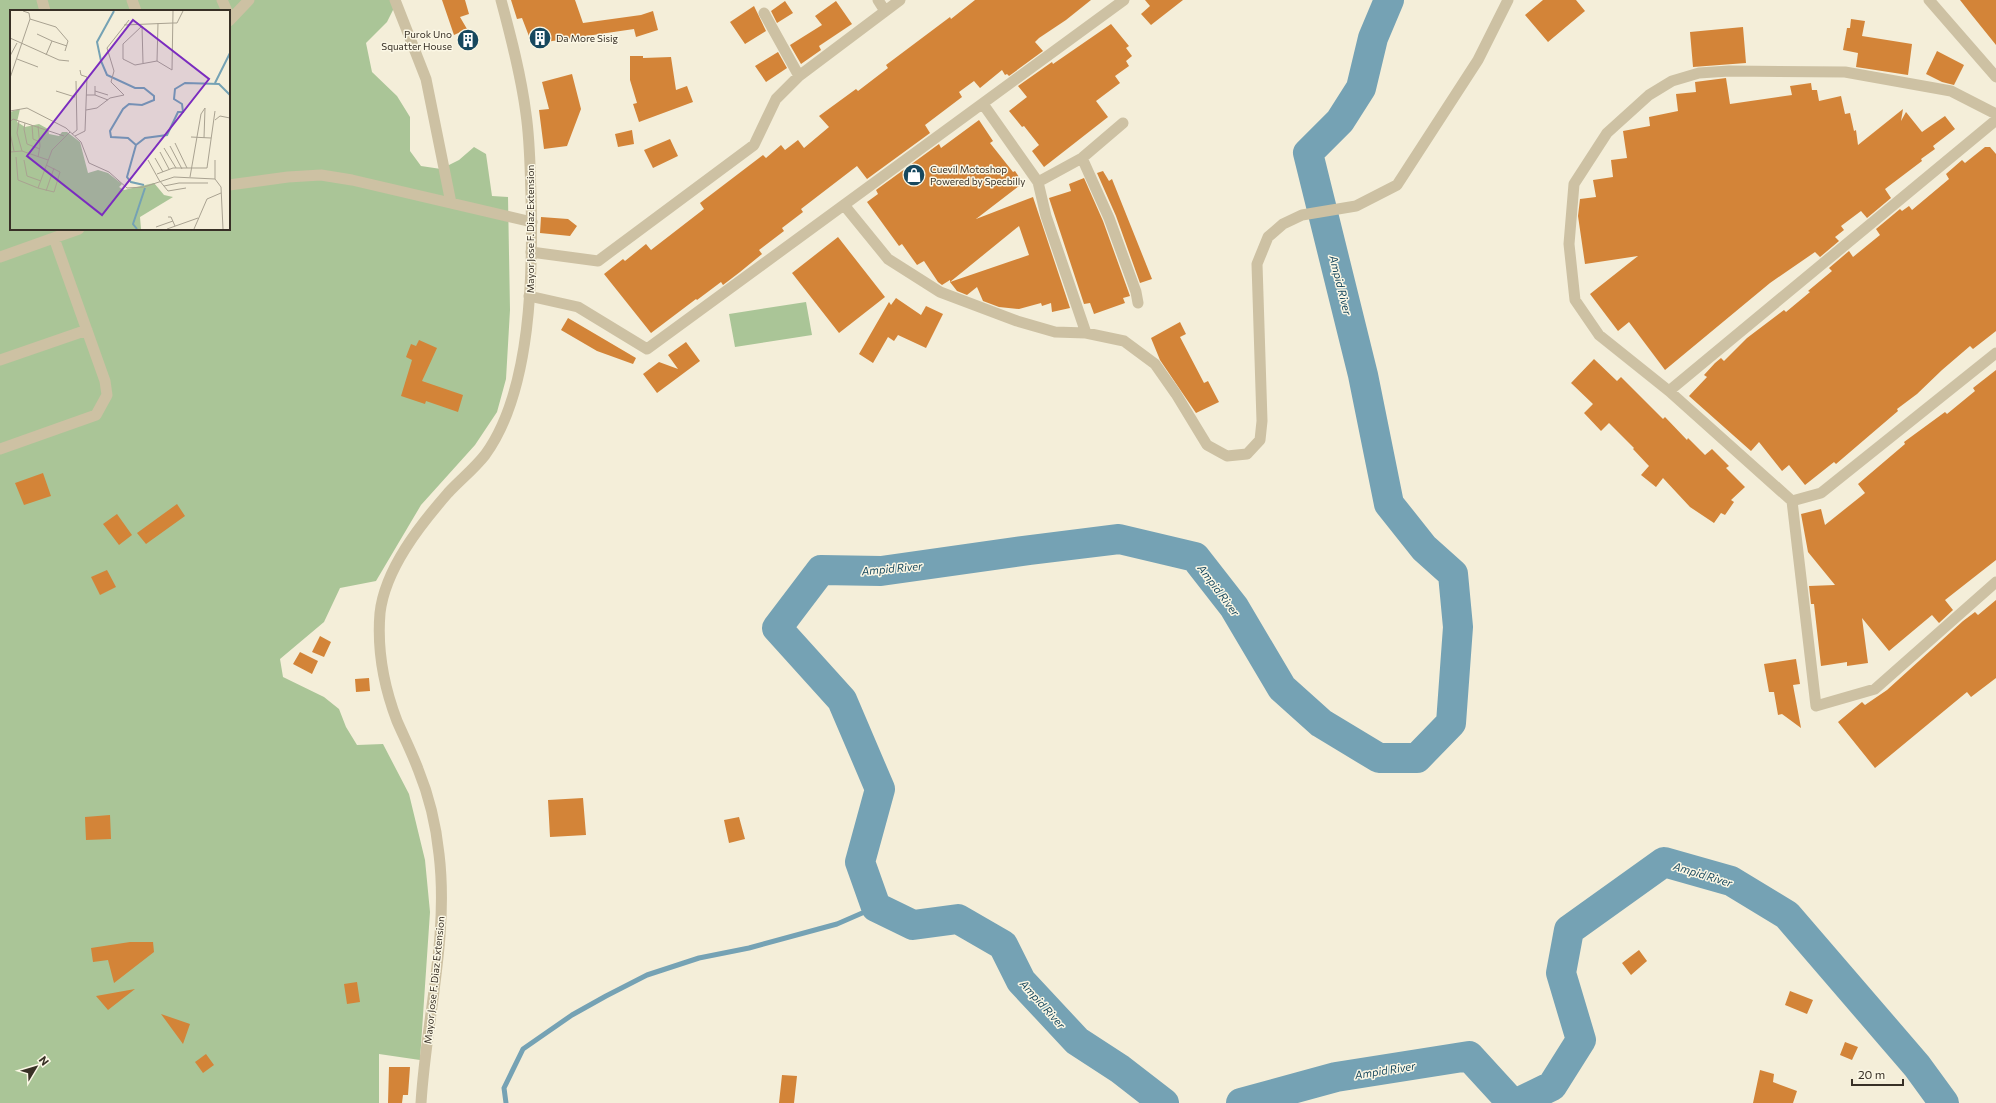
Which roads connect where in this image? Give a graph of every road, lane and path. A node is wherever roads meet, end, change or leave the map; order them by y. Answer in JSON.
{"nodes":[{"id":1,"x":42,"y":0,"type":"edge"},
{"id":2,"x":132,"y":0,"type":"edge"},
{"id":3,"x":222,"y":0,"type":"edge"},
{"id":4,"x":249,"y":0,"type":"edge"},
{"id":5,"x":395,"y":0,"type":"edge"},
{"id":6,"x":501,"y":0,"type":"edge"},
{"id":7,"x":878,"y":0,"type":"edge"},
{"id":8,"x":900,"y":0,"type":"edge"},
{"id":9,"x":1124,"y":0,"type":"edge"},
{"id":10,"x":1508,"y":0,"type":"edge"},
{"id":11,"x":1930,"y":0,"type":"edge"},
{"id":12,"x":45,"y":10,"type":"edge"},
{"id":13,"x":136,"y":10,"type":"edge"},
{"id":14,"x":226,"y":10,"type":"edge"},
{"id":15,"x":885,"y":11,"type":"junction"},
{"id":16,"x":764,"y":13,"type":"dead end"},
{"id":17,"x":230,"y":16,"type":"edge"},
{"id":18,"x":799,"y":76,"type":"junction"},
{"id":19,"x":1996,"y":77,"type":"edge"},
{"id":20,"x":983,"y":104,"type":"junction"},
{"id":21,"x":1996,"y":114,"type":"edge"},
{"id":22,"x":1996,"y":120,"type":"edge"},
{"id":23,"x":1123,"y":123,"type":"dead end"},
{"id":24,"x":1082,"y":158,"type":"junction"},
{"id":25,"x":1038,"y":182,"type":"junction"},
{"id":26,"x":230,"y":185,"type":"edge"},
{"id":27,"x":451,"y":203,"type":"junction"},
{"id":28,"x":844,"y":205,"type":"junction"},
{"id":29,"x":532,"y":222,"type":"junction"},
{"id":30,"x":76,"y":230,"type":"edge"},
{"id":31,"x":54,"y":238,"type":"junction"},
{"id":32,"x":531,"y":252,"type":"junction"},
{"id":33,"x":0,"y":257,"type":"edge"},
{"id":34,"x":529,"y":296,"type":"junction"},
{"id":35,"x":1138,"y":302,"type":"dead end"},
{"id":36,"x":87,"y":330,"type":"junction"},
{"id":37,"x":1086,"y":333,"type":"junction"},
{"id":38,"x":1996,"y":354,"type":"edge"},
{"id":39,"x":0,"y":360,"type":"edge"},
{"id":40,"x":1669,"y":391,"type":"junction"},
{"id":41,"x":0,"y":449,"type":"edge"},
{"id":42,"x":1792,"y":501,"type":"junction"},
{"id":43,"x":1996,"y":582,"type":"edge"},
{"id":44,"x":421,"y":1103,"type":"edge"}],
"edges":[{"from":1,"to":12,"type":"street"},
{"from":2,"to":13,"type":"street"},
{"from":3,"to":14,"type":"street"},
{"from":4,"to":17,"type":"street"},
{"from":5,"to":27,"type":"street"},
{"from":6,"to":29,"type":"street","name":"Mayor Jose F. Diaz Extension"},
{"from":7,"to":15,"type":"street"},
{"from":8,"to":15,"type":"street"},
{"from":9,"to":20,"type":"street"},
{"from":10,"to":37,"type":"street"},
{"from":11,"to":19,"type":"street"},
{"from":15,"to":18,"type":"street"},
{"from":16,"to":18,"type":"street"},
{"from":18,"to":32,"type":"street"},
{"from":20,"to":25,"type":"street"},
{"from":20,"to":28,"type":"street"},
{"from":21,"to":40,"type":"street"},
{"from":22,"to":40,"type":"street"},
{"from":23,"to":24,"type":"street"},
{"from":24,"to":25,"type":"street"},
{"from":24,"to":35,"type":"street"},
{"from":25,"to":37,"type":"street"},
{"from":26,"to":27,"type":"street"},
{"from":27,"to":29,"type":"street"},
{"from":28,"to":34,"type":"street"},
{"from":28,"to":37,"type":"street"},
{"from":29,"to":32,"type":"street","name":"Mayor Jose F. Diaz Extension"},
{"from":30,"to":31,"type":"street"},
{"from":31,"to":33,"type":"street"},
{"from":31,"to":36,"type":"street"},
{"from":32,"to":34,"type":"street","name":"Mayor Jose F. Diaz Extension"},
{"from":34,"to":44,"type":"street","name":"Mayor Jose F. Diaz Extension"},
{"from":36,"to":39,"type":"street"},
{"from":36,"to":41,"type":"street"},
{"from":38,"to":42,"type":"street"},
{"from":40,"to":42,"type":"street"},
{"from":42,"to":43,"type":"street"}]}
